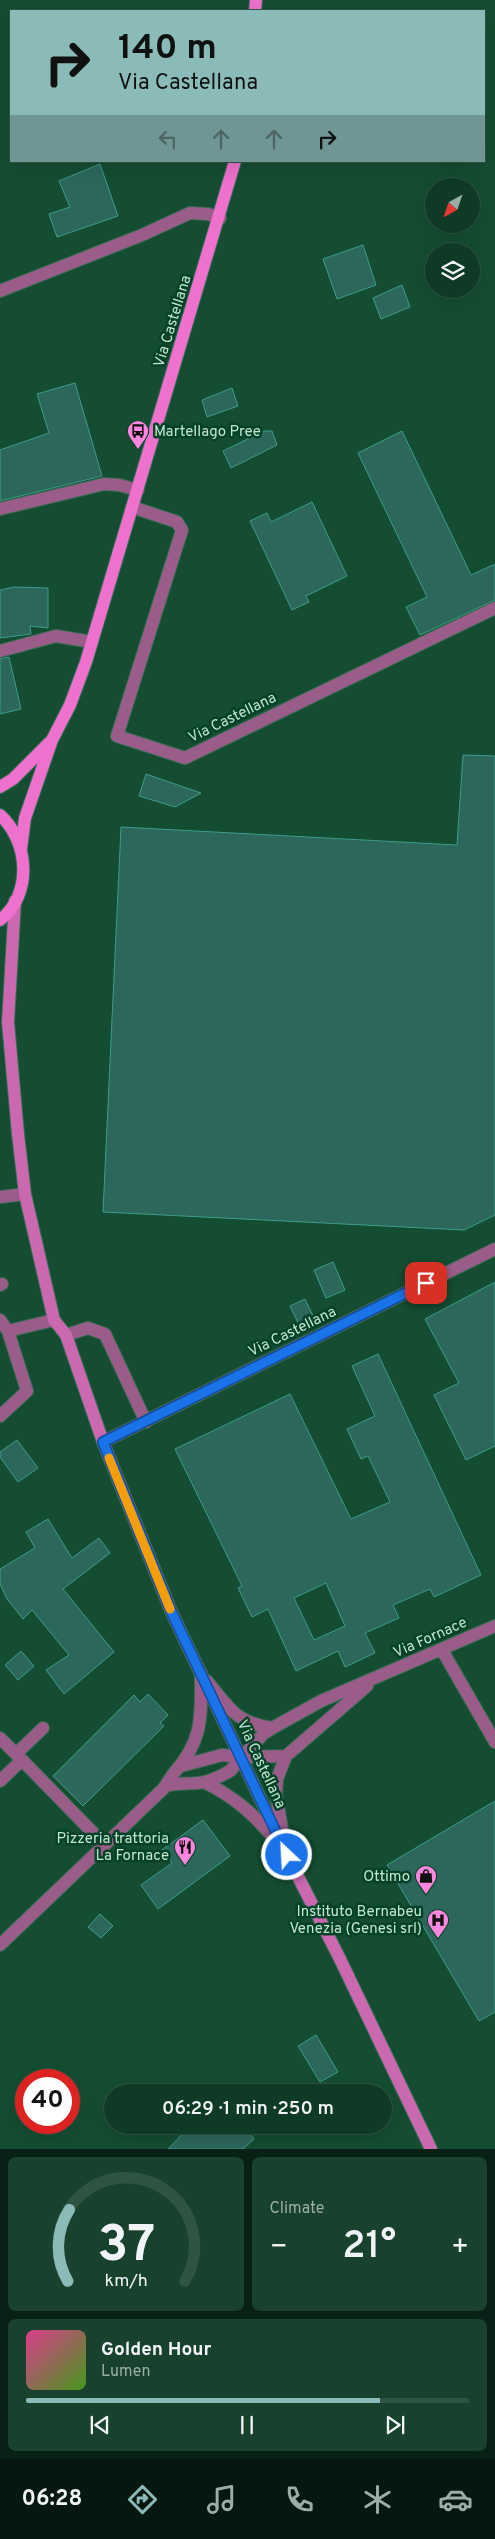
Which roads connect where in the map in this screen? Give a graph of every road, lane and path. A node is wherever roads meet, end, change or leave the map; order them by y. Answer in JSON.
{"nodes":[{"id":1,"x":236,"y":162,"type":"edge"},
{"id":2,"x":220,"y":218,"type":"junction"},
{"id":3,"x":0,"y":291,"type":"edge"},
{"id":4,"x":138,"y":490,"type":"junction"},
{"id":5,"x":132,"y":507,"type":"junction"},
{"id":6,"x":0,"y":509,"type":"edge"},
{"id":7,"x":495,"y":608,"type":"edge"},
{"id":8,"x":92,"y":642,"type":"junction"},
{"id":9,"x":0,"y":651,"type":"edge"},
{"id":10,"x":52,"y":740,"type":"junction"},
{"id":11,"x":0,"y":787,"type":"edge"},
{"id":12,"x":0,"y":815,"type":"edge"},
{"id":13,"x":21,"y":849,"type":"junction"},
{"id":14,"x":16,"y":901,"type":"junction"},
{"id":15,"x":0,"y":920,"type":"edge"},
{"id":16,"x":0,"y":1003,"type":"edge"},
{"id":17,"x":8,"y":1022,"type":"junction"},
{"id":18,"x":25,"y":1194,"type":"junction"},
{"id":19,"x":0,"y":1197,"type":"edge"},
{"id":20,"x":495,"y":1249,"type":"edge"},
{"id":21,"x":0,"y":1320,"type":"edge"},
{"id":22,"x":54,"y":1320,"type":"junction"},
{"id":23,"x":8,"y":1331,"type":"junction"},
{"id":24,"x":66,"y":1335,"type":"junction"},
{"id":25,"x":0,"y":1416,"type":"edge"},
{"id":26,"x":146,"y":1422,"type":"junction"},
{"id":27,"x":103,"y":1442,"type":"junction"},
{"id":28,"x":495,"y":1626,"type":"edge"},
{"id":29,"x":442,"y":1650,"type":"junction"},
{"id":30,"x":201,"y":1674,"type":"junction"},
{"id":31,"x":377,"y":1677,"type":"junction"},
{"id":32,"x":43,"y":1728,"type":"dead end"},
{"id":33,"x":272,"y":1728,"type":"junction"},
{"id":34,"x":0,"y":1738,"type":"edge"},
{"id":35,"x":495,"y":1742,"type":"edge"},
{"id":36,"x":286,"y":1756,"type":"junction"},
{"id":37,"x":19,"y":1757,"type":"junction"},
{"id":38,"x":242,"y":1757,"type":"junction"},
{"id":39,"x":181,"y":1766,"type":"junction"},
{"id":40,"x":0,"y":1781,"type":"edge"},
{"id":41,"x":204,"y":1782,"type":"junction"},
{"id":42,"x":165,"y":1786,"type":"junction"},
{"id":43,"x":105,"y":1845,"type":"junction"},
{"id":44,"x":287,"y":1855,"type":"junction"},
{"id":45,"x":0,"y":1945,"type":"edge"},
{"id":46,"x":432,"y":2149,"type":"edge"}],
"edges":[{"from":1,"to":2,"type":"main road","name":"Via Castellana"},
{"from":2,"to":3,"type":"street"},
{"from":2,"to":4,"type":"main road","name":"Via Castellana"},
{"from":4,"to":5,"type":"main road","name":"Via Castellana"},
{"from":4,"to":6,"type":"street"},
{"from":5,"to":7,"type":"street","name":"Via Castellana"},
{"from":5,"to":8,"type":"main road","name":"Via Castellana"},
{"from":8,"to":9,"type":"street"},
{"from":8,"to":10,"type":"main road","name":"Via Castellana"},
{"from":10,"to":11,"type":"main road","name":"Via Castellana"},
{"from":10,"to":13,"type":"main road","name":"Via Castellana"},
{"from":12,"to":13,"type":"main road"},
{"from":13,"to":14,"type":"main road"},
{"from":14,"to":15,"type":"main road"},
{"from":14,"to":17,"type":"street","name":"Via Castellana"},
{"from":16,"to":17,"type":"street","name":"Via Castellana"},
{"from":17,"to":18,"type":"street","name":"Via Castellana"},
{"from":18,"to":19,"type":"street"},
{"from":18,"to":22,"type":"street","name":"Via Castellana"},
{"from":20,"to":26,"type":"street","name":"Via Castellana"},
{"from":21,"to":23,"type":"street"},
{"from":22,"to":23,"type":"street"},
{"from":22,"to":24,"type":"street","name":"Via Castellana"},
{"from":23,"to":25,"type":"street"},
{"from":24,"to":26,"type":"street"},
{"from":24,"to":27,"type":"street","name":"Via Castellana"},
{"from":26,"to":27,"type":"street","name":"Via Castellana"},
{"from":27,"to":30,"type":"street","name":"Via Castellana"},
{"from":28,"to":29,"type":"street","name":"Via Fornace"},
{"from":29,"to":31,"type":"street","name":"Via Fornace"},
{"from":29,"to":35,"type":"street"},
{"from":30,"to":33,"type":"street"},
{"from":30,"to":38,"type":"street","name":"Via Castellana"},
{"from":30,"to":39,"type":"street"},
{"from":31,"to":33,"type":"street","name":"Via Fornace"},
{"from":31,"to":36,"type":"street","name":"Via Fornace"},
{"from":32,"to":37,"type":"street"},
{"from":33,"to":38,"type":"street","name":"Via Fornace"},
{"from":34,"to":37,"type":"street"},
{"from":36,"to":38,"type":"street"},
{"from":36,"to":44,"type":"street","name":"Via Fornace"},
{"from":37,"to":40,"type":"street"},
{"from":37,"to":43,"type":"street"},
{"from":38,"to":39,"type":"street"},
{"from":38,"to":41,"type":"street","name":"Via Fornace"},
{"from":38,"to":44,"type":"street","name":"Via Castellana"},
{"from":39,"to":42,"type":"street"},
{"from":41,"to":42,"type":"street"},
{"from":41,"to":44,"type":"street"},
{"from":42,"to":43,"type":"street"},
{"from":43,"to":45,"type":"street"},
{"from":44,"to":46,"type":"street","name":"Via Castellana"}]}
